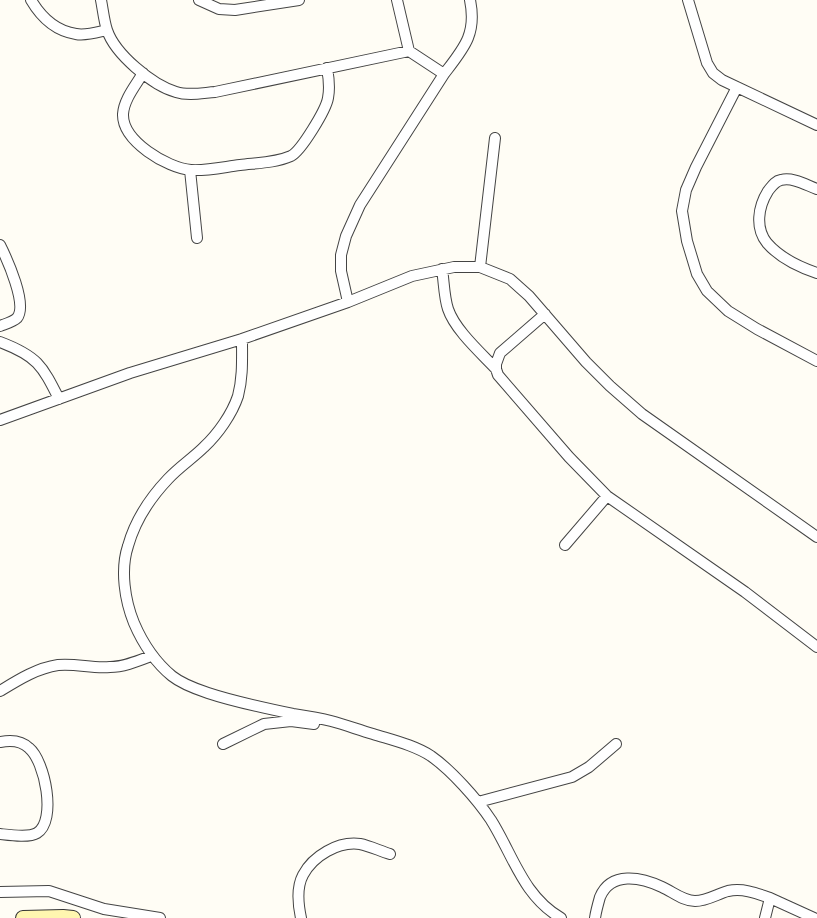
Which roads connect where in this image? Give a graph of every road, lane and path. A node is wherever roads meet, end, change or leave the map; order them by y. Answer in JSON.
{"nodes":[{"id":1,"x":31,"y":0,"type":"edge"},
{"id":2,"x":101,"y":0,"type":"edge"},
{"id":3,"x":199,"y":0,"type":"edge"},
{"id":4,"x":299,"y":0,"type":"edge"},
{"id":5,"x":397,"y":0,"type":"edge"},
{"id":6,"x":470,"y":0,"type":"edge"},
{"id":7,"x":688,"y":0,"type":"edge"},
{"id":8,"x":107,"y":30,"type":"junction"},
{"id":9,"x":409,"y":51,"type":"junction"},
{"id":10,"x":326,"y":68,"type":"junction"},
{"id":11,"x":143,"y":73,"type":"junction"},
{"id":12,"x":444,"y":74,"type":"junction"},
{"id":13,"x":736,"y":87,"type":"junction"},
{"id":14,"x":817,"y":125,"type":"edge"},
{"id":15,"x":495,"y":138,"type":"dead end"},
{"id":16,"x":190,"y":170,"type":"junction"},
{"id":17,"x":817,"y":189,"type":"edge"},
{"id":18,"x":197,"y":238,"type":"dead end"},
{"id":19,"x":0,"y":245,"type":"edge"},
{"id":20,"x":480,"y":267,"type":"junction"},
{"id":21,"x":442,"y":270,"type":"junction"},
{"id":22,"x":817,"y":273,"type":"edge"},
{"id":23,"x":348,"y":302,"type":"junction"},
{"id":24,"x":545,"y":314,"type":"junction"},
{"id":25,"x":0,"y":326,"type":"edge"},
{"id":26,"x":242,"y":339,"type":"junction"},
{"id":27,"x":0,"y":342,"type":"edge"},
{"id":28,"x":817,"y":361,"type":"edge"},
{"id":29,"x":496,"y":369,"type":"junction"},
{"id":30,"x":59,"y":399,"type":"junction"},
{"id":31,"x":0,"y":420,"type":"edge"},
{"id":32,"x":607,"y":496,"type":"junction"},
{"id":33,"x":817,"y":537,"type":"edge"},
{"id":34,"x":564,"y":545,"type":"dead end"},
{"id":35,"x":817,"y":647,"type":"edge"},
{"id":36,"x":151,"y":656,"type":"junction"},
{"id":37,"x":0,"y":691,"type":"edge"},
{"id":38,"x":331,"y":721,"type":"junction"},
{"id":39,"x":0,"y":742,"type":"edge"},
{"id":40,"x":224,"y":744,"type":"dead end"},
{"id":41,"x":616,"y":744,"type":"dead end"},
{"id":42,"x":478,"y":802,"type":"junction"},
{"id":43,"x":0,"y":834,"type":"edge"},
{"id":44,"x":390,"y":854,"type":"dead end"},
{"id":45,"x":0,"y":892,"type":"edge"},
{"id":46,"x":770,"y":898,"type":"junction"},
{"id":47,"x":23,"y":918,"type":"edge"},
{"id":48,"x":73,"y":918,"type":"edge"},
{"id":49,"x":160,"y":918,"type":"edge"},
{"id":50,"x":301,"y":918,"type":"edge"},
{"id":51,"x":561,"y":918,"type":"edge"},
{"id":52,"x":594,"y":918,"type":"edge"},
{"id":53,"x":765,"y":918,"type":"edge"},
{"id":54,"x":814,"y":918,"type":"edge"}],
"edges":[{"from":1,"to":8,"type":"street"},
{"from":2,"to":8,"type":"street"},
{"from":3,"to":4,"type":"street"},
{"from":5,"to":9,"type":"street"},
{"from":6,"to":12,"type":"street"},
{"from":7,"to":13,"type":"street"},
{"from":8,"to":11,"type":"street"},
{"from":9,"to":10,"type":"street"},
{"from":9,"to":12,"type":"street"},
{"from":10,"to":11,"type":"street"},
{"from":10,"to":16,"type":"street"},
{"from":11,"to":16,"type":"street"},
{"from":12,"to":23,"type":"street"},
{"from":13,"to":14,"type":"street"},
{"from":13,"to":28,"type":"street"},
{"from":15,"to":20,"type":"street"},
{"from":16,"to":18,"type":"street"},
{"from":17,"to":22,"type":"street"},
{"from":19,"to":25,"type":"street"},
{"from":20,"to":21,"type":"street"},
{"from":20,"to":24,"type":"street"},
{"from":21,"to":23,"type":"street"},
{"from":21,"to":29,"type":"street"},
{"from":23,"to":26,"type":"street"},
{"from":24,"to":29,"type":"street"},
{"from":24,"to":33,"type":"street"},
{"from":26,"to":30,"type":"street"},
{"from":26,"to":36,"type":"street"},
{"from":27,"to":30,"type":"street"},
{"from":29,"to":32,"type":"street"},
{"from":30,"to":31,"type":"street"},
{"from":32,"to":34,"type":"street"},
{"from":32,"to":35,"type":"street"},
{"from":36,"to":37,"type":"street"},
{"from":36,"to":38,"type":"street"},
{"from":38,"to":40,"type":"street"},
{"from":38,"to":42,"type":"street"},
{"from":39,"to":43,"type":"street"},
{"from":41,"to":42,"type":"street"},
{"from":42,"to":51,"type":"street"},
{"from":44,"to":50,"type":"street"},
{"from":45,"to":49,"type":"street"},
{"from":46,"to":52,"type":"street"},
{"from":46,"to":53,"type":"street"},
{"from":46,"to":54,"type":"street"},
{"from":47,"to":48,"type":"street"}]}
